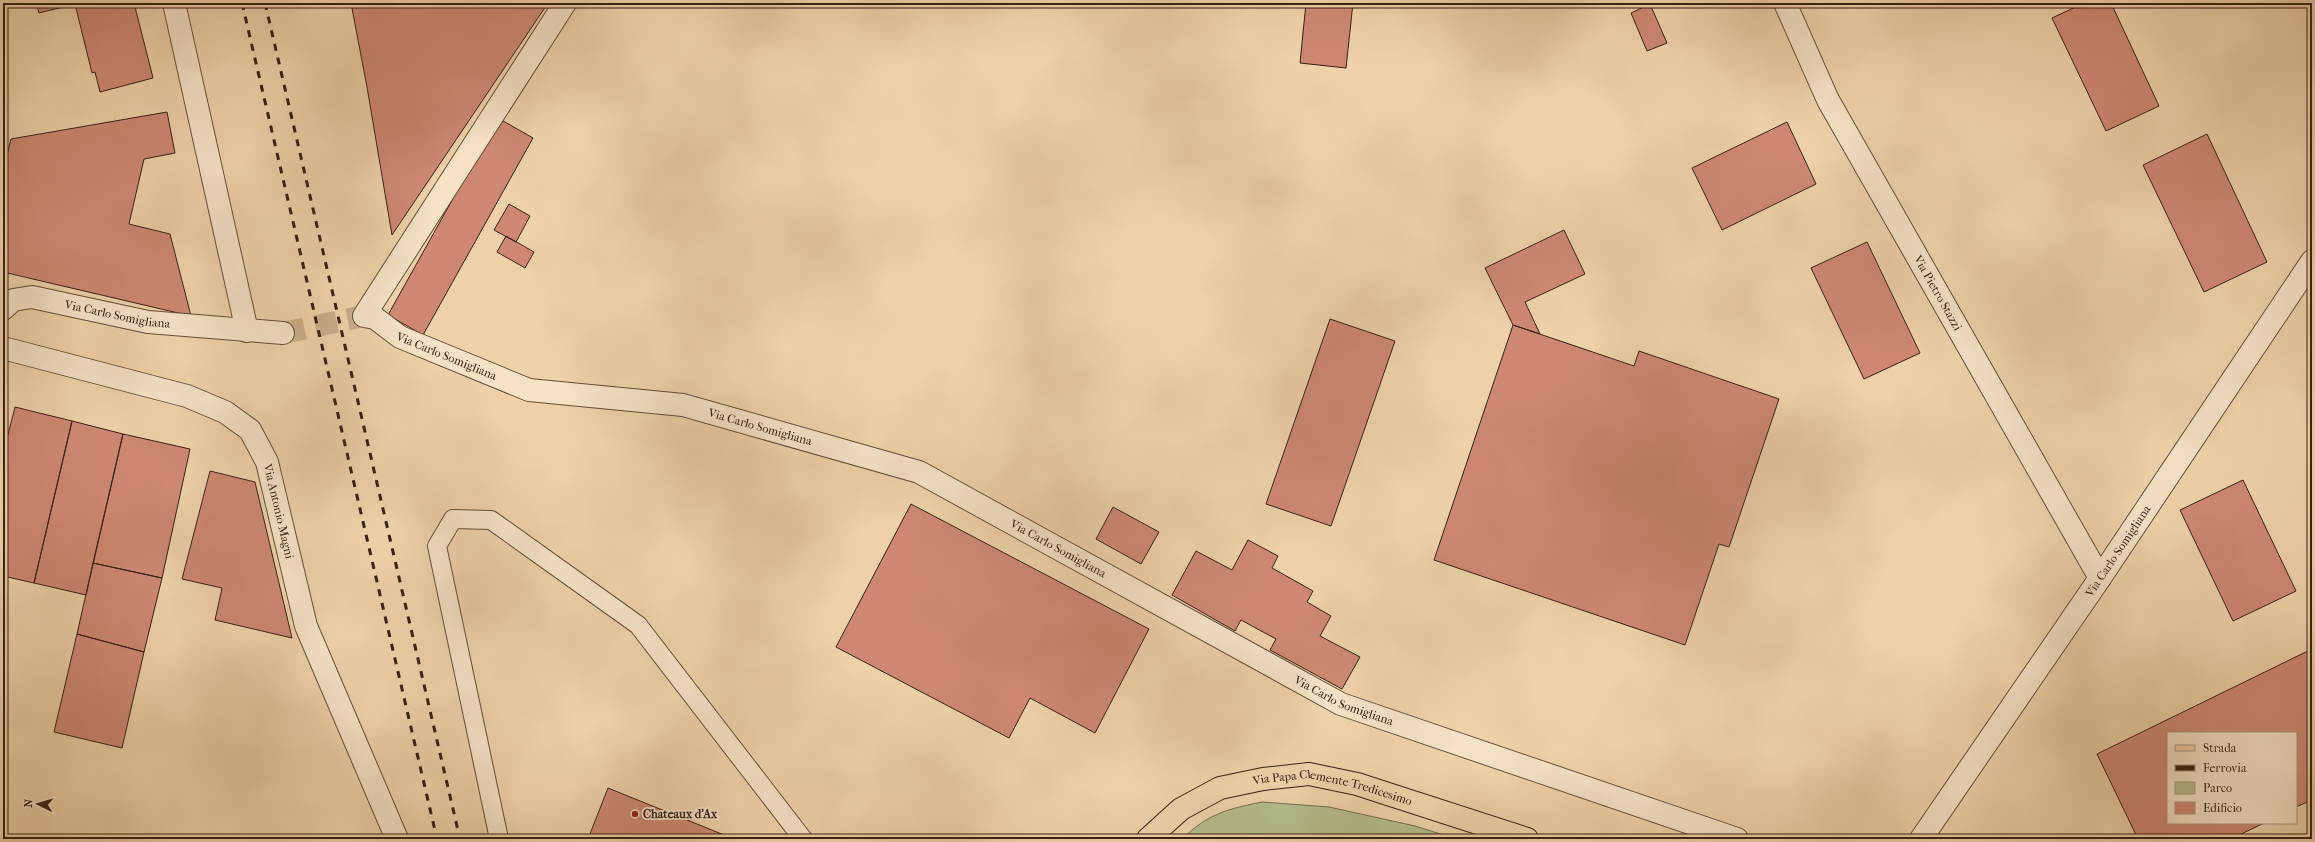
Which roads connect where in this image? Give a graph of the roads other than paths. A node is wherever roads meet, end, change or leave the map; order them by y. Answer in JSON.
{"nodes":[{"id":1,"x":174,"y":3,"type":"edge"},
{"id":2,"x":565,"y":3,"type":"edge"},
{"id":3,"x":1785,"y":3,"type":"edge"},
{"id":4,"x":2312,"y":261,"type":"edge"},
{"id":5,"x":3,"y":309,"type":"edge"},
{"id":6,"x":247,"y":330,"type":"junction"},
{"id":7,"x":283,"y":333,"type":"tunnel mouth"},
{"id":8,"x":3,"y":348,"type":"edge"},
{"id":9,"x":2100,"y":578,"type":"junction"},
{"id":10,"x":397,"y":839,"type":"edge"},
{"id":11,"x":499,"y":839,"type":"edge"},
{"id":12,"x":803,"y":839,"type":"edge"},
{"id":13,"x":1148,"y":839,"type":"edge"},
{"id":14,"x":1527,"y":839,"type":"edge"},
{"id":15,"x":1737,"y":839,"type":"edge"},
{"id":16,"x":1921,"y":839,"type":"edge"}],
"edges":[{"from":1,"to":6,"type":"street"},
{"from":2,"to":15,"type":"street","name":"Via Carlo Somigliana"},
{"from":3,"to":9,"type":"street","name":"Via Pietro Stazzi"},
{"from":4,"to":9,"type":"street","name":"Via Carlo Somigliana"},
{"from":5,"to":6,"type":"street","name":"Via Carlo Somigliana"},
{"from":6,"to":7,"type":"street","name":"Via Carlo Somigliana"},
{"from":8,"to":10,"type":"street","name":"Via Antonio Magni"},
{"from":9,"to":16,"type":"street","name":"Via Carlo Somigliana"},
{"from":11,"to":12,"type":"lane"},
{"from":13,"to":14,"type":"main road","name":"Via Papa Clemente Tredicesimo"}]}
